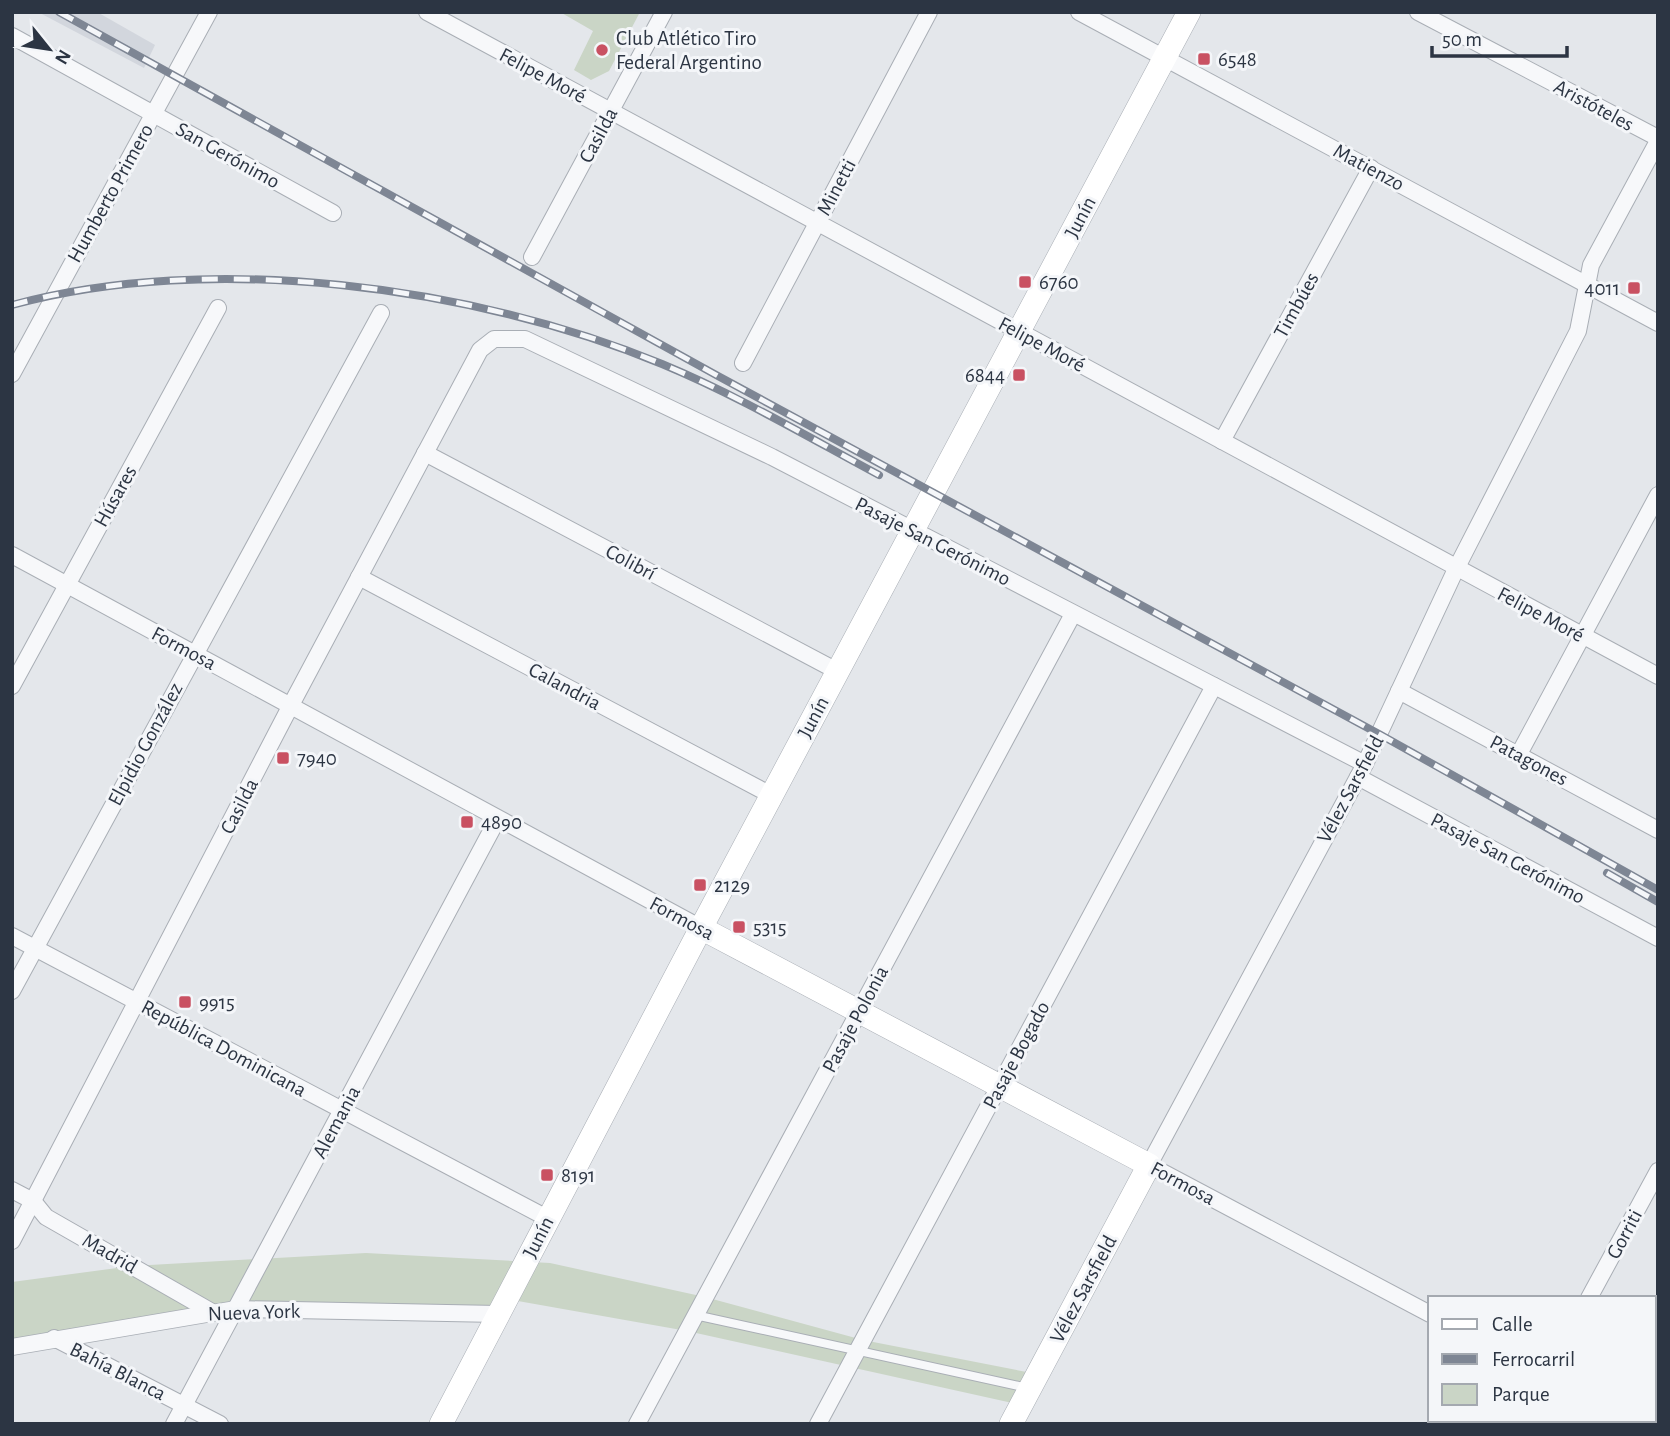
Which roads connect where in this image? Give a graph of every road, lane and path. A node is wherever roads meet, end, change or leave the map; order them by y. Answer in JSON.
{"nodes":[{"id":1,"x":209,"y":12,"type":"edge"},
{"id":2,"x":427,"y":12,"type":"edge"},
{"id":3,"x":664,"y":12,"type":"edge"},
{"id":4,"x":929,"y":12,"type":"edge"},
{"id":5,"x":1079,"y":12,"type":"edge"},
{"id":6,"x":1189,"y":12,"type":"edge"},
{"id":7,"x":1419,"y":12,"type":"edge"},
{"id":8,"x":12,"y":36,"type":"edge"},
{"id":9,"x":1164,"y":57,"type":"junction"},
{"id":10,"x":611,"y":112,"type":"junction"},
{"id":11,"x":154,"y":114,"type":"junction"},
{"id":12,"x":1658,"y":140,"type":"edge"},
{"id":13,"x":1371,"y":168,"type":"junction"},
{"id":14,"x":333,"y":213,"type":"dead end"},
{"id":15,"x":817,"y":223,"type":"junction"},
{"id":16,"x":532,"y":257,"type":"dead end"},
{"id":17,"x":1587,"y":285,"type":"junction"},
{"id":18,"x":218,"y":308,"type":"dead end"},
{"id":19,"x":381,"y":313,"type":"dead end"},
{"id":20,"x":1658,"y":323,"type":"edge"},
{"id":21,"x":1019,"y":332,"type":"junction"},
{"id":22,"x":494,"y":339,"type":"joint"},
{"id":23,"x":743,"y":363,"type":"dead end"},
{"id":24,"x":12,"y":374,"type":"edge"},
{"id":25,"x":1222,"y":441,"type":"junction"},
{"id":26,"x":425,"y":453,"type":"junction"},
{"id":27,"x":1658,"y":495,"type":"edge"},
{"id":28,"x":911,"y":531,"type":"junction"},
{"id":29,"x":12,"y":555,"type":"edge"},
{"id":30,"x":1456,"y":569,"type":"junction"},
{"id":31,"x":359,"y":577,"type":"junction"},
{"id":32,"x":66,"y":584,"type":"junction"},
{"id":33,"x":1073,"y":614,"type":"junction"},
{"id":34,"x":1583,"y":636,"type":"junction"},
{"id":35,"x":193,"y":654,"type":"junction"},
{"id":36,"x":837,"y":671,"type":"junction"},
{"id":37,"x":1658,"y":676,"type":"edge"},
{"id":38,"x":12,"y":686,"type":"edge"},
{"id":39,"x":1214,"y":686,"type":"junction"},
{"id":40,"x":1399,"y":691,"type":"junction"},
{"id":41,"x":291,"y":705,"type":"junction"},
{"id":42,"x":1519,"y":754,"type":"junction"},
{"id":43,"x":1362,"y":771,"type":"junction"},
{"id":44,"x":771,"y":795,"type":"junction"},
{"id":45,"x":498,"y":820,"type":"junction"},
{"id":46,"x":1658,"y":830,"type":"edge"},
{"id":47,"x":701,"y":928,"type":"junction"},
{"id":48,"x":12,"y":936,"type":"edge"},
{"id":49,"x":1658,"y":938,"type":"edge"},
{"id":50,"x":35,"y":948,"type":"junction"},
{"id":51,"x":12,"y":991,"type":"edge"},
{"id":52,"x":137,"y":1002,"type":"junction"},
{"id":53,"x":859,"y":1012,"type":"junction"},
{"id":54,"x":999,"y":1086,"type":"junction"},
{"id":55,"x":342,"y":1110,"type":"junction"},
{"id":56,"x":1149,"y":1165,"type":"junction"},
{"id":57,"x":1658,"y":1171,"type":"edge"},
{"id":58,"x":12,"y":1190,"type":"edge"},
{"id":59,"x":33,"y":1201,"type":"junction"},
{"id":60,"x":547,"y":1218,"type":"junction"},
{"id":61,"x":12,"y":1241,"type":"edge"},
{"id":62,"x":1590,"y":1296,"type":"edge"},
{"id":63,"x":236,"y":1309,"type":"junction"},
{"id":64,"x":212,"y":1312,"type":"junction"},
{"id":65,"x":1428,"y":1313,"type":"edge"},
{"id":66,"x":498,"y":1314,"type":"junction"},
{"id":67,"x":695,"y":1315,"type":"junction"},
{"id":68,"x":54,"y":1338,"type":"junction"},
{"id":69,"x":12,"y":1347,"type":"edge"},
{"id":70,"x":857,"y":1353,"type":"junction"},
{"id":71,"x":1030,"y":1388,"type":"junction"},
{"id":72,"x":184,"y":1405,"type":"junction"},
{"id":73,"x":174,"y":1424,"type":"edge"},
{"id":74,"x":220,"y":1424,"type":"edge"},
{"id":75,"x":441,"y":1424,"type":"edge"},
{"id":76,"x":637,"y":1424,"type":"edge"},
{"id":77,"x":818,"y":1424,"type":"edge"},
{"id":78,"x":1011,"y":1424,"type":"edge"}],
"edges":[{"from":1,"to":11,"type":"street","name":"Humberto Primero"},
{"from":2,"to":10,"type":"street","name":"Felipe Moré"},
{"from":3,"to":10,"type":"street","name":"Casilda"},
{"from":4,"to":15,"type":"street","name":"Minetti"},
{"from":5,"to":9,"type":"street","name":"Matienzo"},
{"from":6,"to":9,"type":"main road","name":"Junín"},
{"from":7,"to":12,"type":"street","name":"Aristóteles"},
{"from":8,"to":11,"type":"street","name":"San Gerónimo"},
{"from":9,"to":13,"type":"street","name":"Matienzo"},
{"from":9,"to":21,"type":"main road","name":"Junín"},
{"from":10,"to":15,"type":"street","name":"Felipe Moré"},
{"from":10,"to":16,"type":"street","name":"Casilda"},
{"from":11,"to":14,"type":"street","name":"San Gerónimo"},
{"from":11,"to":24,"type":"street","name":"Humberto Primero"},
{"from":12,"to":17,"type":"street","name":"Vélez Sarsfield"},
{"from":13,"to":17,"type":"street","name":"Matienzo"},
{"from":13,"to":25,"type":"street","name":"Timbúes"},
{"from":15,"to":21,"type":"street","name":"Felipe Moré"},
{"from":15,"to":23,"type":"street","name":"Minetti"},
{"from":17,"to":20,"type":"street","name":"Matienzo"},
{"from":17,"to":30,"type":"street","name":"Vélez Sarsfield"},
{"from":18,"to":32,"type":"street","name":"Húsares"},
{"from":19,"to":35,"type":"street","name":"Elpidio González"},
{"from":21,"to":25,"type":"street","name":"Felipe Moré"},
{"from":21,"to":28,"type":"main road","name":"Junín"},
{"from":22,"to":26,"type":"street","name":"Casilda"},
{"from":22,"to":28,"type":"street","name":"Pasaje San Gerónimo"},
{"from":25,"to":30,"type":"street","name":"Felipe Moré"},
{"from":26,"to":31,"type":"street","name":"Casilda"},
{"from":26,"to":36,"type":"street","name":"Colibrí"},
{"from":27,"to":34,"type":"street"},
{"from":28,"to":33,"type":"street","name":"Pasaje San Gerónimo"},
{"from":28,"to":36,"type":"main road","name":"Junín"},
{"from":29,"to":32,"type":"street","name":"Formosa"},
{"from":30,"to":34,"type":"street","name":"Felipe Moré"},
{"from":30,"to":40,"type":"street","name":"Vélez Sarsfield"},
{"from":31,"to":41,"type":"street","name":"Casilda"},
{"from":31,"to":44,"type":"street","name":"Calandria"},
{"from":32,"to":35,"type":"street","name":"Formosa"},
{"from":32,"to":38,"type":"street","name":"Húsares"},
{"from":33,"to":39,"type":"street","name":"Pasaje San Gerónimo"},
{"from":33,"to":53,"type":"street","name":"Pasaje Polonia"},
{"from":34,"to":37,"type":"street","name":"Felipe Moré"},
{"from":34,"to":42,"type":"street"},
{"from":35,"to":41,"type":"street","name":"Formosa"},
{"from":35,"to":50,"type":"street","name":"Elpidio González"},
{"from":36,"to":44,"type":"main road","name":"Junín"},
{"from":39,"to":43,"type":"street","name":"Pasaje San Gerónimo"},
{"from":39,"to":54,"type":"street","name":"Pasaje Bogado"},
{"from":40,"to":42,"type":"street","name":"Patagones"},
{"from":40,"to":43,"type":"street","name":"Vélez Sarsfield"},
{"from":41,"to":45,"type":"street","name":"Formosa"},
{"from":41,"to":52,"type":"street","name":"Casilda"},
{"from":42,"to":46,"type":"street","name":"Patagones"},
{"from":43,"to":49,"type":"street","name":"Pasaje San Gerónimo"},
{"from":43,"to":56,"type":"street","name":"Vélez Sarsfield"},
{"from":44,"to":47,"type":"main road","name":"Junín"},
{"from":45,"to":47,"type":"street","name":"Formosa"},
{"from":45,"to":55,"type":"street","name":"Alemania"},
{"from":47,"to":53,"type":"main road","name":"Formosa"},
{"from":47,"to":60,"type":"main road","name":"Junín"},
{"from":48,"to":50,"type":"street","name":"República Dominicana"},
{"from":50,"to":51,"type":"street","name":"Elpidio González"},
{"from":50,"to":52,"type":"street","name":"República Dominicana"},
{"from":52,"to":55,"type":"street","name":"República Dominicana"},
{"from":52,"to":59,"type":"street","name":"Casilda"},
{"from":53,"to":54,"type":"main road","name":"Formosa"},
{"from":53,"to":67,"type":"street","name":"Pasaje Polonia"},
{"from":54,"to":56,"type":"main road","name":"Formosa"},
{"from":54,"to":70,"type":"street","name":"Pasaje Bogado"},
{"from":55,"to":60,"type":"street","name":"República Dominicana"},
{"from":55,"to":63,"type":"street","name":"Alemania"},
{"from":56,"to":65,"type":"street","name":"Formosa"},
{"from":56,"to":71,"type":"main road","name":"Vélez Sarsfield"},
{"from":57,"to":62,"type":"street","name":"Gorriti"},
{"from":58,"to":59,"type":"street","name":"Madrid"},
{"from":59,"to":61,"type":"street","name":"Casilda"},
{"from":59,"to":64,"type":"street","name":"Madrid"},
{"from":60,"to":66,"type":"main road","name":"Junín"},
{"from":63,"to":64,"type":"street","name":"Nueva York"},
{"from":63,"to":66,"type":"street","name":"Nueva York"},
{"from":63,"to":72,"type":"street","name":"Alemania"},
{"from":64,"to":68,"type":"street","name":"Nueva York"},
{"from":66,"to":75,"type":"main road","name":"Junín"},
{"from":67,"to":70,"type":"lane"},
{"from":67,"to":76,"type":"street","name":"Pasaje Polonia"},
{"from":68,"to":69,"type":"street","name":"Nueva York"},
{"from":68,"to":72,"type":"street","name":"Bahía Blanca"},
{"from":70,"to":71,"type":"lane"},
{"from":70,"to":77,"type":"street","name":"Pasaje Bogado"},
{"from":71,"to":78,"type":"main road","name":"Vélez Sarsfield"},
{"from":72,"to":73,"type":"street","name":"Alemania"},
{"from":72,"to":74,"type":"street","name":"Bahía Blanca"}]}
